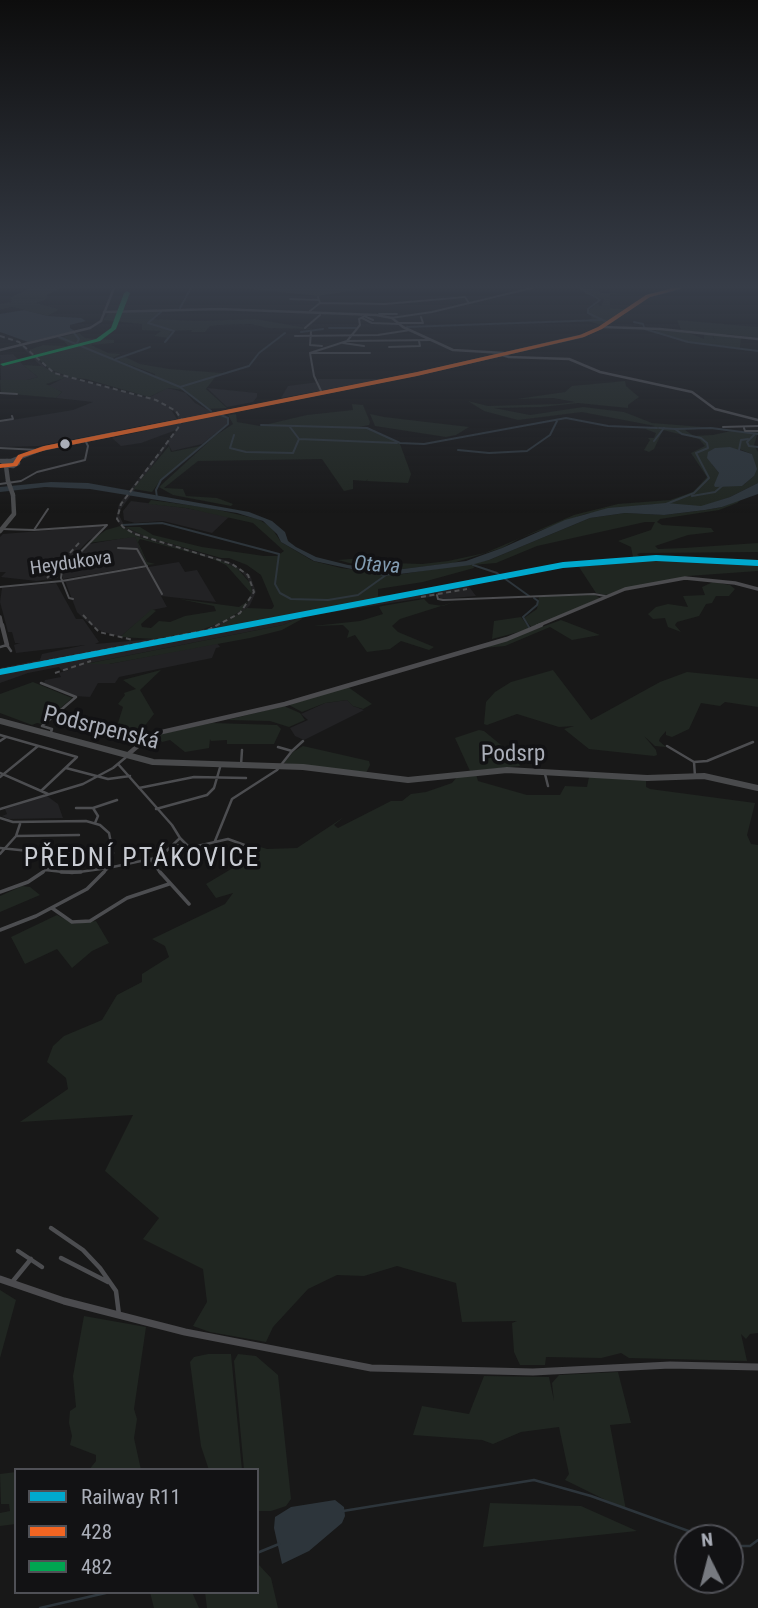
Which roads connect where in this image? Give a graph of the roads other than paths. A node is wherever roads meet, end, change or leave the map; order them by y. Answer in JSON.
{"nodes":[{"id":1,"x":312,"y":363,"type":"edge"},
{"id":2,"x":462,"y":363,"type":"edge"},
{"id":3,"x":579,"y":363,"type":"edge"},
{"id":4,"x":0,"y":393,"type":"edge"},
{"id":5,"x":322,"y":393,"type":"junction"},
{"id":6,"x":17,"y":394,"type":"dead end"},
{"id":7,"x":12,"y":416,"type":"dead end"},
{"id":8,"x":758,"y":420,"type":"edge"},
{"id":9,"x":0,"y":421,"type":"edge"},
{"id":10,"x":754,"y":426,"type":"junction"},
{"id":11,"x":758,"y":426,"type":"edge"},
{"id":12,"x":723,"y":428,"type":"dead end"},
{"id":13,"x":758,"y":430,"type":"edge"},
{"id":14,"x":85,"y":440,"type":"junction"},
{"id":15,"x":0,"y":448,"type":"edge"},
{"id":16,"x":34,"y":450,"type":"junction"},
{"id":17,"x":5,"y":464,"type":"edge"},
{"id":18,"x":0,"y":484,"type":"edge"},
{"id":19,"x":48,"y":509,"type":"dead end"},
{"id":20,"x":1,"y":530,"type":"edge"},
{"id":21,"x":34,"y":530,"type":"junction"},
{"id":22,"x":118,"y":548,"type":"dead end"},
{"id":23,"x":147,"y":566,"type":"junction"},
{"id":24,"x":62,"y":580,"type":"junction"},
{"id":25,"x":0,"y":587,"type":"edge"},
{"id":26,"x":758,"y":589,"type":"edge"},
{"id":27,"x":162,"y":594,"type":"dead end"},
{"id":28,"x":438,"y":595,"type":"dead end"},
{"id":29,"x":606,"y":596,"type":"junction"},
{"id":30,"x":73,"y":599,"type":"dead end"},
{"id":31,"x":0,"y":618,"type":"edge"},
{"id":32,"x":7,"y":645,"type":"junction"},
{"id":33,"x":0,"y":647,"type":"edge"},
{"id":34,"x":11,"y":651,"type":"dead end"},
{"id":35,"x":41,"y":683,"type":"dead end"},
{"id":36,"x":0,"y":721,"type":"edge"},
{"id":37,"x":0,"y":735,"type":"edge"},
{"id":38,"x":48,"y":735,"type":"junction"},
{"id":39,"x":6,"y":737,"type":"junction"},
{"id":40,"x":0,"y":741,"type":"edge"},
{"id":41,"x":303,"y":741,"type":"dead end"},
{"id":42,"x":753,"y":742,"type":"dead end"},
{"id":43,"x":38,"y":746,"type":"junction"},
{"id":44,"x":667,"y":746,"type":"dead end"},
{"id":45,"x":278,"y":747,"type":"dead end"},
{"id":46,"x":242,"y":750,"type":"dead end"},
{"id":47,"x":292,"y":751,"type":"junction"},
{"id":48,"x":126,"y":757,"type":"junction"},
{"id":49,"x":694,"y":762,"type":"junction"},
{"id":50,"x":118,"y":764,"type":"junction"},
{"id":51,"x":221,"y":764,"type":"junction"},
{"id":52,"x":241,"y":765,"type":"junction"},
{"id":53,"x":279,"y":766,"type":"junction"},
{"id":54,"x":66,"y":768,"type":"junction"},
{"id":55,"x":546,"y":770,"type":"junction"},
{"id":56,"x":1,"y":775,"type":"edge"},
{"id":57,"x":98,"y":776,"type":"junction"},
{"id":58,"x":130,"y":776,"type":"junction"},
{"id":59,"x":695,"y":776,"type":"junction"},
{"id":60,"x":217,"y":777,"type":"junction"},
{"id":61,"x":246,"y":778,"type":"dead end"},
{"id":62,"x":548,"y":786,"type":"dead end"},
{"id":63,"x":139,"y":788,"type":"junction"},
{"id":64,"x":758,"y":788,"type":"edge"},
{"id":65,"x":41,"y":790,"type":"junction"},
{"id":66,"x":48,"y":794,"type":"junction"},
{"id":67,"x":117,"y":800,"type":"dead end"},
{"id":68,"x":76,"y":808,"type":"dead end"},
{"id":69,"x":93,"y":808,"type":"junction"},
{"id":70,"x":0,"y":809,"type":"edge"},
{"id":71,"x":156,"y":809,"type":"junction"},
{"id":72,"x":0,"y":818,"type":"edge"},
{"id":73,"x":95,"y":823,"type":"junction"},
{"id":74,"x":20,"y":824,"type":"dead end"},
{"id":75,"x":79,"y":835,"type":"dead end"},
{"id":76,"x":16,"y":836,"type":"junction"},
{"id":77,"x":180,"y":836,"type":"junction"},
{"id":78,"x":215,"y":841,"type":"junction"},
{"id":79,"x":173,"y":845,"type":"junction"},
{"id":80,"x":189,"y":847,"type":"junction"},
{"id":81,"x":250,"y":847,"type":"dead end"},
{"id":82,"x":112,"y":848,"type":"junction"},
{"id":83,"x":2,"y":849,"type":"edge"},
{"id":84,"x":0,"y":854,"type":"edge"},
{"id":85,"x":160,"y":857,"type":"junction"},
{"id":86,"x":150,"y":859,"type":"junction"},
{"id":87,"x":108,"y":868,"type":"junction"},
{"id":88,"x":157,"y":868,"type":"junction"},
{"id":89,"x":46,"y":870,"type":"junction"},
{"id":90,"x":53,"y":871,"type":"junction"},
{"id":91,"x":169,"y":884,"type":"junction"},
{"id":92,"x":0,"y":892,"type":"edge"},
{"id":93,"x":190,"y":904,"type":"dead end"},
{"id":94,"x":52,"y":908,"type":"junction"},
{"id":95,"x":0,"y":930,"type":"edge"},
{"id":96,"x":51,"y":1228,"type":"dead end"},
{"id":97,"x":18,"y":1251,"type":"dead end"},
{"id":98,"x":61,"y":1258,"type":"dead end"},
{"id":99,"x":30,"y":1259,"type":"junction"},
{"id":100,"x":42,"y":1267,"type":"dead end"},
{"id":101,"x":0,"y":1279,"type":"edge"},
{"id":102,"x":12,"y":1283,"type":"junction"},
{"id":103,"x":111,"y":1283,"type":"junction"},
{"id":104,"x":119,"y":1315,"type":"junction"},
{"id":105,"x":758,"y":1367,"type":"edge"}],
"edges":[{"from":1,"to":5,"type":"street"},
{"from":2,"to":5,"type":"main road"},
{"from":3,"to":8,"type":"street"},
{"from":4,"to":6,"type":"street"},
{"from":5,"to":14,"type":"main road","bridge":true},
{"from":7,"to":9,"type":"street"},
{"from":10,"to":11,"type":"street"},
{"from":10,"to":12,"type":"street"},
{"from":10,"to":13,"type":"street"},
{"from":14,"to":16,"type":"main road"},
{"from":14,"to":18,"type":"street"},
{"from":15,"to":16,"type":"street"},
{"from":16,"to":17,"type":"main road"},
{"from":17,"to":20,"type":"main road","bridge":true},
{"from":19,"to":21,"type":"street"},
{"from":20,"to":21,"type":"street"},
{"from":21,"to":24,"type":"street"},
{"from":22,"to":23,"type":"street"},
{"from":23,"to":24,"type":"street","name":"Heydukova"},
{"from":23,"to":27,"type":"street"},
{"from":24,"to":25,"type":"street","name":"Heydukova"},
{"from":24,"to":30,"type":"street"},
{"from":26,"to":29,"type":"street"},
{"from":28,"to":29,"type":"street"},
{"from":29,"to":48,"type":"street"},
{"from":31,"to":32,"type":"street"},
{"from":32,"to":33,"type":"street"},
{"from":32,"to":34,"type":"street"},
{"from":35,"to":38,"type":"street"},
{"from":36,"to":38,"type":"main road","name":"Podsrpenská"},
{"from":37,"to":39,"type":"street"},
{"from":38,"to":48,"type":"main road","name":"Podsrpenská"},
{"from":39,"to":40,"type":"street"},
{"from":39,"to":43,"type":"street"},
{"from":41,"to":47,"type":"street"},
{"from":42,"to":49,"type":"street"},
{"from":43,"to":54,"type":"street"},
{"from":43,"to":56,"type":"street"},
{"from":44,"to":49,"type":"street"},
{"from":45,"to":47,"type":"street"},
{"from":46,"to":52,"type":"street"},
{"from":47,"to":53,"type":"street"},
{"from":48,"to":50,"type":"street"},
{"from":48,"to":51,"type":"main road","name":"Podsrpenská"},
{"from":49,"to":59,"type":"street"},
{"from":50,"to":57,"type":"street"},
{"from":50,"to":58,"type":"street"},
{"from":51,"to":52,"type":"main road","name":"Podsrpenská"},
{"from":51,"to":60,"type":"street"},
{"from":52,"to":53,"type":"main road","name":"Podsrpenská"},
{"from":53,"to":55,"type":"main road","name":"Podsrp"},
{"from":53,"to":78,"type":"street"},
{"from":54,"to":57,"type":"street"},
{"from":54,"to":65,"type":"street"},
{"from":55,"to":59,"type":"main road","name":"Podsrp"},
{"from":55,"to":62,"type":"street"},
{"from":56,"to":65,"type":"street"},
{"from":57,"to":58,"type":"street"},
{"from":57,"to":66,"type":"street"},
{"from":58,"to":63,"type":"street"},
{"from":59,"to":64,"type":"main road","name":"Podsrp"},
{"from":60,"to":61,"type":"street"},
{"from":60,"to":63,"type":"street"},
{"from":60,"to":71,"type":"street"},
{"from":63,"to":71,"type":"street"},
{"from":65,"to":66,"type":"street"},
{"from":66,"to":70,"type":"street"},
{"from":67,"to":69,"type":"street"},
{"from":68,"to":69,"type":"street"},
{"from":69,"to":73,"type":"street"},
{"from":71,"to":77,"type":"street"},
{"from":72,"to":73,"type":"street"},
{"from":73,"to":82,"type":"street"},
{"from":74,"to":76,"type":"street"},
{"from":75,"to":76,"type":"street"},
{"from":76,"to":83,"type":"street"},
{"from":77,"to":79,"type":"street"},
{"from":77,"to":80,"type":"street"},
{"from":78,"to":80,"type":"street"},
{"from":78,"to":81,"type":"street"},
{"from":79,"to":80,"type":"street"},
{"from":79,"to":85,"type":"street"},
{"from":82,"to":83,"type":"street"},
{"from":82,"to":87,"type":"street"},
{"from":83,"to":84,"type":"street"},
{"from":85,"to":86,"type":"street"},
{"from":85,"to":88,"type":"street"},
{"from":86,"to":87,"type":"street"},
{"from":86,"to":88,"type":"street"},
{"from":87,"to":90,"type":"street"},
{"from":87,"to":94,"type":"street"},
{"from":88,"to":91,"type":"street"},
{"from":89,"to":90,"type":"street"},
{"from":89,"to":90,"type":"street"},
{"from":89,"to":92,"type":"street"},
{"from":91,"to":93,"type":"street"},
{"from":91,"to":94,"type":"street"},
{"from":94,"to":95,"type":"street"},
{"from":96,"to":103,"type":"street"},
{"from":97,"to":99,"type":"street"},
{"from":98,"to":103,"type":"street"},
{"from":99,"to":100,"type":"street"},
{"from":99,"to":102,"type":"street"},
{"from":101,"to":102,"type":"street"},
{"from":102,"to":104,"type":"street"},
{"from":103,"to":104,"type":"street"},
{"from":104,"to":105,"type":"street"}]}
